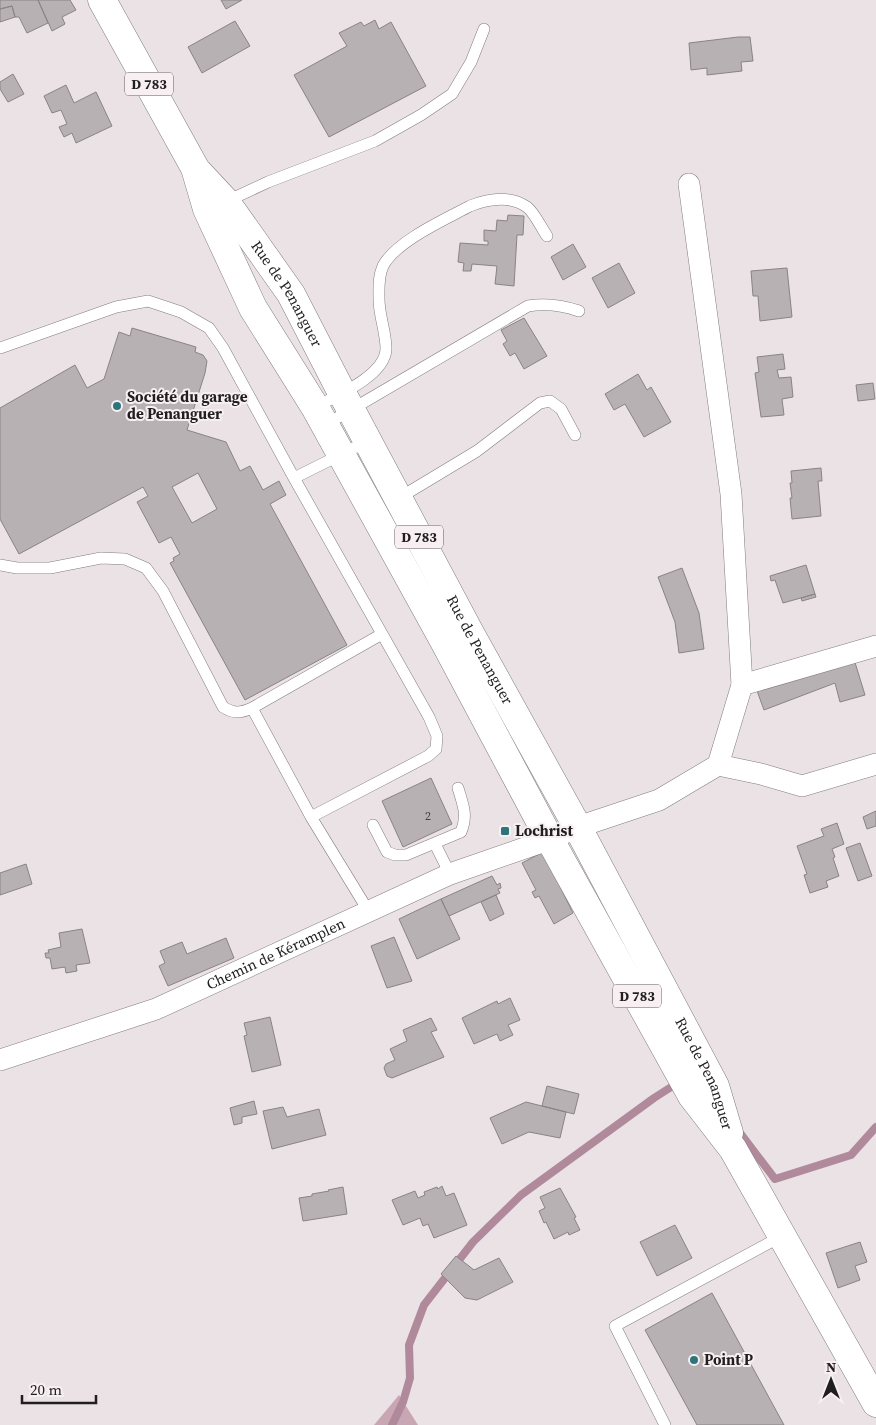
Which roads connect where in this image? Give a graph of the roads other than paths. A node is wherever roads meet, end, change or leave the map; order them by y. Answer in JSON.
{"nodes":[{"id":1,"x":102,"y":0,"type":"edge"},
{"id":2,"x":484,"y":29,"type":"dead end"},
{"id":3,"x":689,"y":184,"type":"dead end"},
{"id":4,"x":216,"y":206,"type":"junction"},
{"id":5,"x":547,"y":236,"type":"dead end"},
{"id":6,"x":579,"y":311,"type":"dead end"},
{"id":7,"x":0,"y":348,"type":"edge"},
{"id":8,"x":346,"y":401,"type":"junction"},
{"id":9,"x":320,"y":416,"type":"junction"},
{"id":10,"x":574,"y":435,"type":"dead end"},
{"id":11,"x":368,"y":440,"type":"junction"},
{"id":12,"x":341,"y":454,"type":"junction"},
{"id":13,"x":294,"y":478,"type":"junction"},
{"id":14,"x":386,"y":506,"type":"junction"},
{"id":15,"x":0,"y":565,"type":"edge"},
{"id":16,"x":382,"y":634,"type":"junction"},
{"id":17,"x":876,"y":646,"type":"edge"},
{"id":18,"x":742,"y":686,"type":"junction"},
{"id":19,"x":252,"y":708,"type":"junction"},
{"id":20,"x":876,"y":764,"type":"edge"},
{"id":21,"x":718,"y":765,"type":"junction"},
{"id":22,"x":458,"y":788,"type":"dead end"},
{"id":23,"x":311,"y":817,"type":"junction"},
{"id":24,"x":372,"y":825,"type":"dead end"},
{"id":25,"x":578,"y":828,"type":"junction"},
{"id":26,"x":549,"y":838,"type":"junction"},
{"id":27,"x":435,"y":844,"type":"junction"},
{"id":28,"x":450,"y":874,"type":"junction"},
{"id":29,"x":370,"y":912,"type":"junction"},
{"id":30,"x":0,"y":1060,"type":"edge"},
{"id":31,"x":733,"y":1148,"type":"junction"},
{"id":32,"x":783,"y":1235,"type":"junction"},
{"id":33,"x":876,"y":1403,"type":"edge"},
{"id":34,"x":665,"y":1425,"type":"edge"}],
"edges":[{"from":1,"to":4,"type":"main road","name":"Rue de Penanguer","number":"D 783"},
{"from":2,"to":4,"type":"lane"},
{"from":3,"to":18,"type":"street"},
{"from":4,"to":8,"type":"main road","name":"Rue de Penanguer","number":"D 783"},
{"from":4,"to":9,"type":"main road","name":"Rue de Penanguer","number":"D 783"},
{"from":5,"to":8,"type":"lane"},
{"from":6,"to":8,"type":"lane"},
{"from":7,"to":13,"type":"lane"},
{"from":8,"to":9,"type":"lane"},
{"from":8,"to":9,"type":"lane"},
{"from":8,"to":11,"type":"main road","name":"Rue de Penanguer","number":"D 783"},
{"from":9,"to":12,"type":"main road","name":"Rue de Penanguer","number":"D 783"},
{"from":10,"to":14,"type":"lane"},
{"from":11,"to":12,"type":"lane"},
{"from":11,"to":14,"type":"main road","name":"Rue de Penanguer","number":"D 783"},
{"from":12,"to":13,"type":"lane"},
{"from":12,"to":14,"type":"main road","name":"Rue de Penanguer","number":"D 783"},
{"from":13,"to":16,"type":"lane"},
{"from":14,"to":25,"type":"main road","name":"Rue de Penanguer","number":"D 783"},
{"from":14,"to":26,"type":"main road","name":"Rue de Penanguer","number":"D 783"},
{"from":15,"to":19,"type":"lane"},
{"from":16,"to":19,"type":"lane"},
{"from":16,"to":23,"type":"lane"},
{"from":17,"to":18,"type":"street"},
{"from":18,"to":21,"type":"street"},
{"from":19,"to":23,"type":"lane"},
{"from":20,"to":21,"type":"street"},
{"from":21,"to":25,"type":"street","name":"Chemin de Kéramplen"},
{"from":22,"to":27,"type":"lane"},
{"from":23,"to":29,"type":"lane"},
{"from":24,"to":27,"type":"lane"},
{"from":25,"to":26,"type":"street","name":"Chemin de Kéramplen"},
{"from":25,"to":31,"type":"main road","name":"Rue de Penanguer","number":"D 783"},
{"from":26,"to":28,"type":"street","name":"Chemin de Kéramplen"},
{"from":26,"to":31,"type":"main road","name":"Rue de Penanguer","number":"D 783"},
{"from":27,"to":28,"type":"lane"},
{"from":28,"to":29,"type":"street","name":"Chemin de Kéramplen"},
{"from":29,"to":30,"type":"street","name":"Chemin de Kéramplen"},
{"from":31,"to":32,"type":"main road","name":"Rue de Penanguer","number":"D 783"},
{"from":32,"to":33,"type":"main road","name":"Rue de Penanguer","number":"D 783"},
{"from":32,"to":34,"type":"lane"}]}
